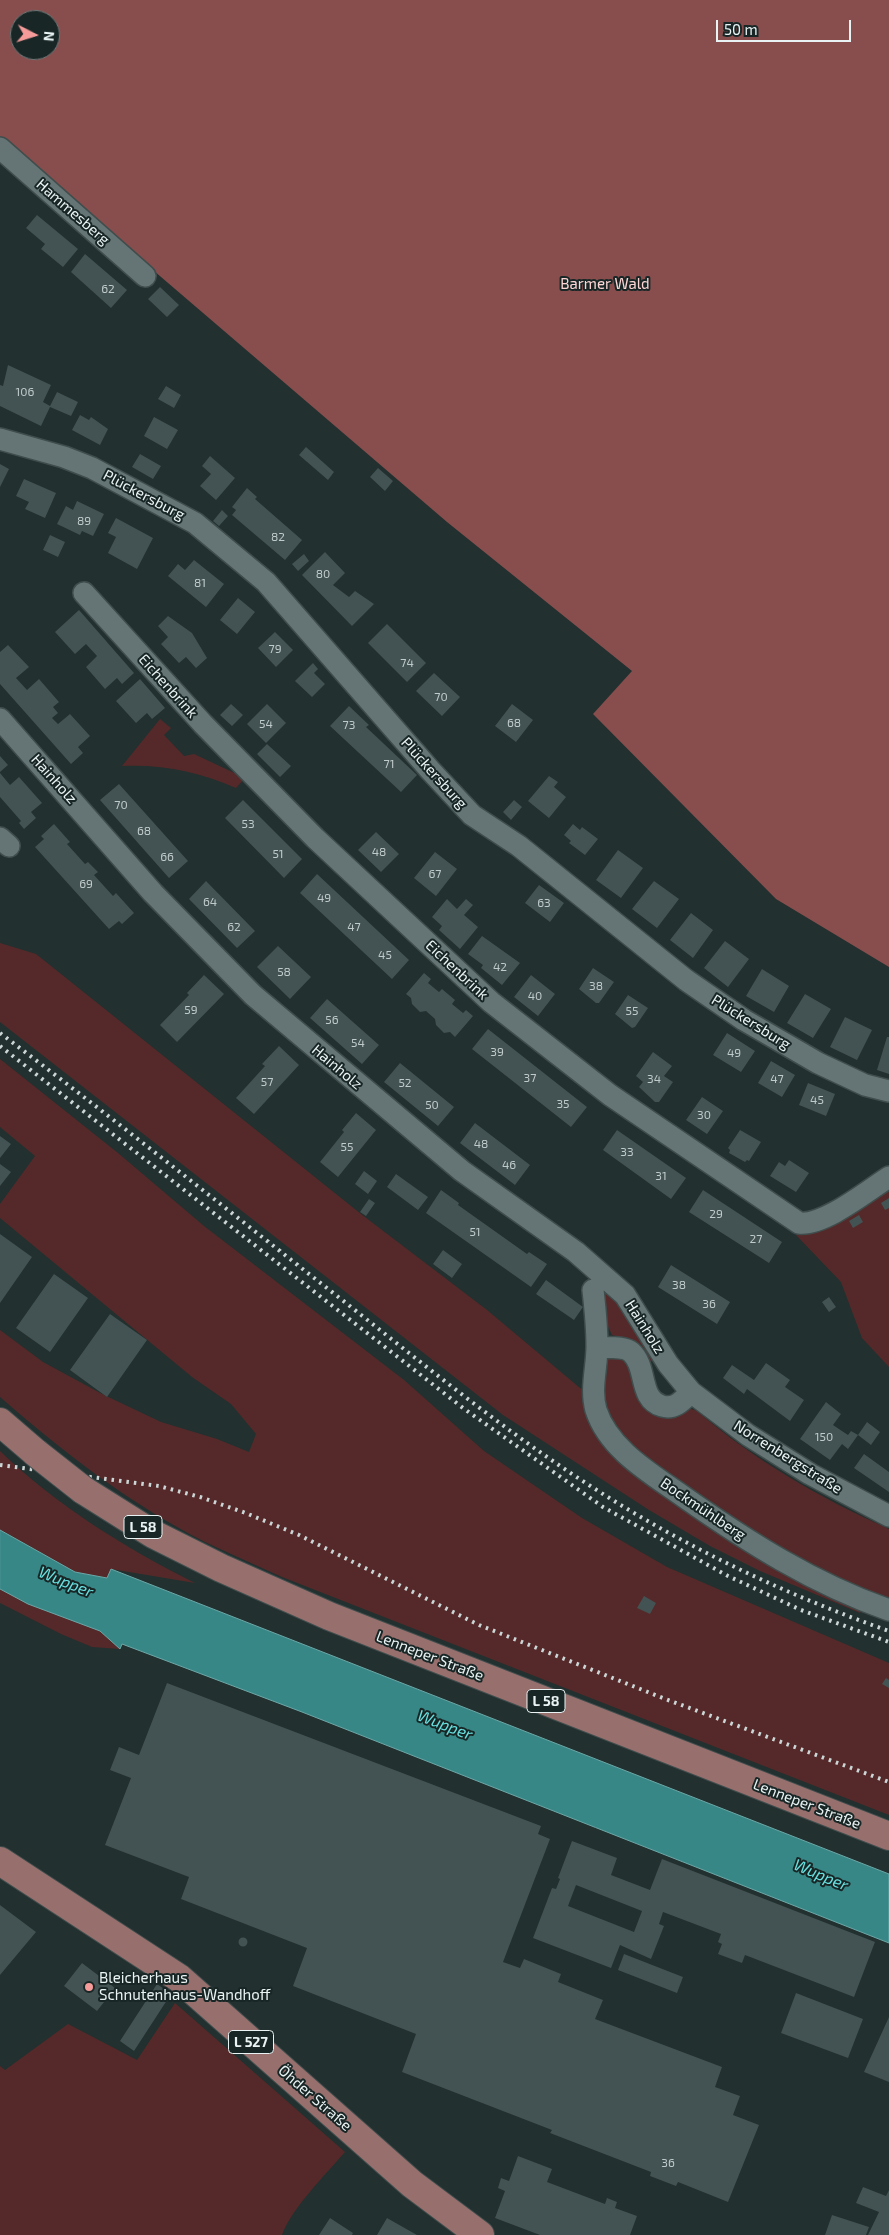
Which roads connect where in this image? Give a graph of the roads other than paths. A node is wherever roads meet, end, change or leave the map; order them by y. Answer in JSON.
{"nodes":[{"id":1,"x":0,"y":148,"type":"edge"},
{"id":2,"x":145,"y":276,"type":"dead end"},
{"id":3,"x":0,"y":439,"type":"edge"},
{"id":4,"x":84,"y":594,"type":"dead end"},
{"id":5,"x":0,"y":719,"type":"edge"},
{"id":6,"x":889,"y":1091,"type":"edge"},
{"id":7,"x":889,"y":1177,"type":"edge"},
{"id":8,"x":593,"y":1290,"type":"dead end"},
{"id":9,"x":597,"y":1347,"type":"junction"},
{"id":10,"x":691,"y":1392,"type":"junction"},
{"id":11,"x":0,"y":1422,"type":"edge"},
{"id":12,"x":889,"y":1516,"type":"edge"},
{"id":13,"x":889,"y":1610,"type":"edge"},
{"id":14,"x":889,"y":1836,"type":"edge"},
{"id":15,"x":0,"y":1861,"type":"edge"},
{"id":16,"x":480,"y":2235,"type":"edge"}],
"edges":[{"from":1,"to":2,"type":"street","name":"Hammesberg"},
{"from":3,"to":6,"type":"street","name":"Plückersburg"},
{"from":4,"to":7,"type":"street","name":"Eichenbrink"},
{"from":5,"to":10,"type":"street","name":"Hainholz"},
{"from":8,"to":9,"type":"street","name":"Bockmühlberg"},
{"from":9,"to":10,"type":"street"},
{"from":9,"to":13,"type":"street","name":"Bockmühlberg"},
{"from":10,"to":12,"type":"street","name":"Norrenbergstraße"},
{"from":11,"to":14,"type":"main road","name":"Lenneper Straße","number":"L 58","bridge":true},
{"from":15,"to":16,"type":"main road","name":"Öhder Straße","number":"L 527"}]}
